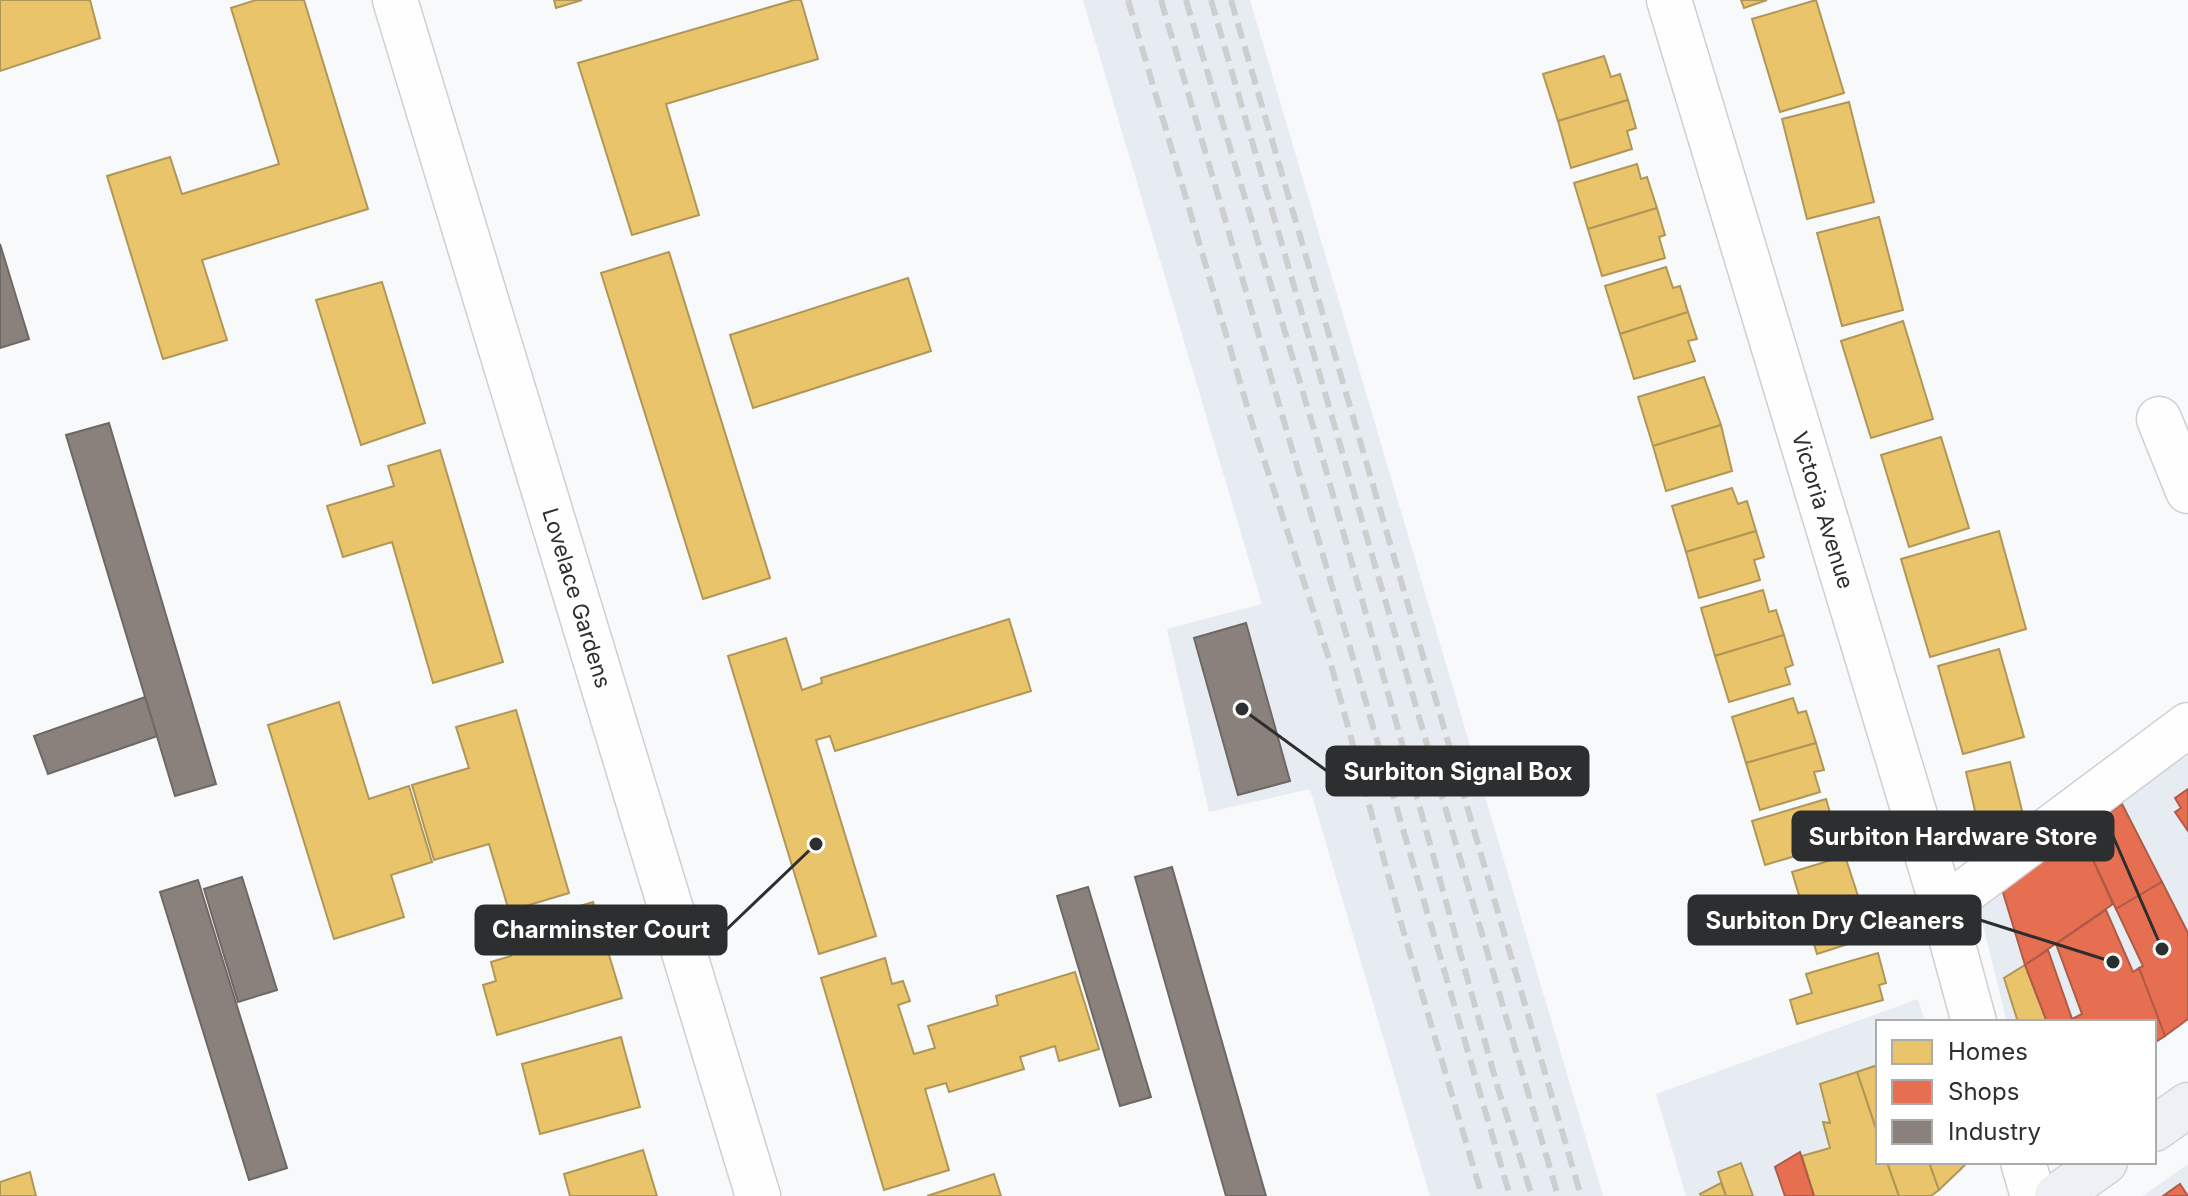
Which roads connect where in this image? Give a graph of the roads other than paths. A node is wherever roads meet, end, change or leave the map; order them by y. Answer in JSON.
{"nodes":[{"id":1,"x":395,"y":0,"type":"edge"},
{"id":2,"x":1669,"y":0,"type":"edge"},
{"id":3,"x":2159,"y":419,"type":"dead end"},
{"id":4,"x":2188,"y":491,"type":"edge"},
{"id":5,"x":2188,"y":725,"type":"edge"},
{"id":6,"x":1943,"y":908,"type":"junction"},
{"id":7,"x":1973,"y":1020,"type":"edge"},
{"id":8,"x":2188,"y":1105,"type":"edge"},
{"id":9,"x":2156,"y":1128,"type":"edge"},
{"id":10,"x":2024,"y":1164,"type":"edge"},
{"id":11,"x":2102,"y":1164,"type":"edge"},
{"id":12,"x":758,"y":1196,"type":"edge"},
{"id":13,"x":2033,"y":1196,"type":"edge"},
{"id":14,"x":2057,"y":1196,"type":"edge"}],
"edges":[{"from":1,"to":12,"type":"street","name":"Lovelace Gardens"},
{"from":2,"to":6,"type":"street","name":"Victoria Avenue"},
{"from":3,"to":4,"type":"street"},
{"from":5,"to":6,"type":"street"},
{"from":6,"to":7,"type":"street","name":"Victoria Avenue"},
{"from":8,"to":9,"type":"main road"},
{"from":10,"to":13,"type":"street"},
{"from":11,"to":14,"type":"main road"}]}
